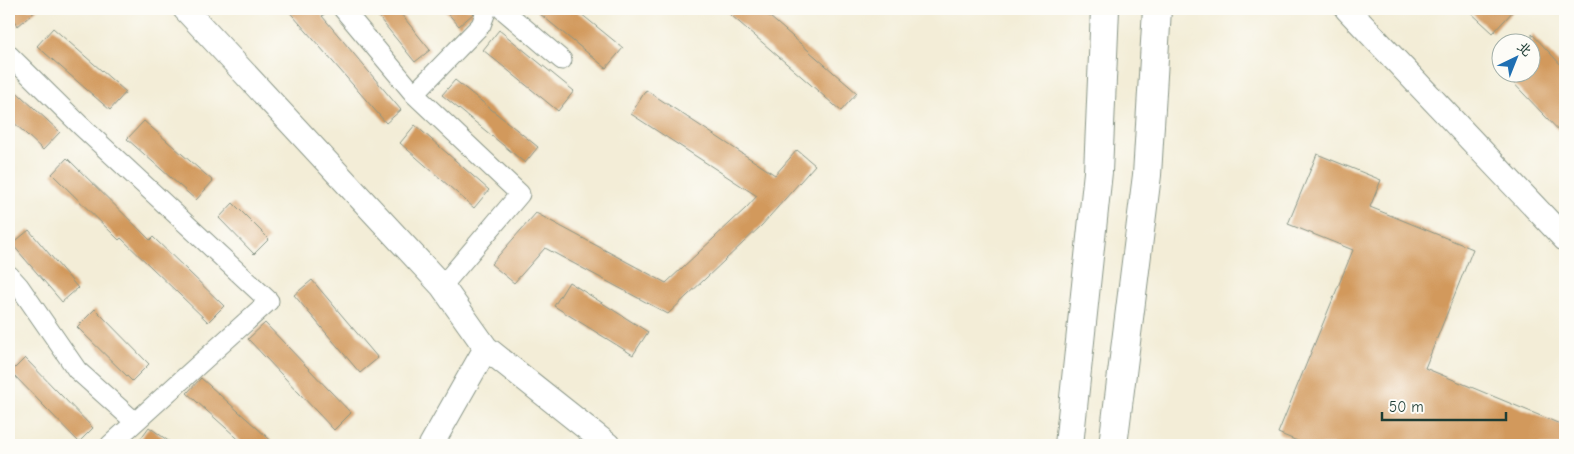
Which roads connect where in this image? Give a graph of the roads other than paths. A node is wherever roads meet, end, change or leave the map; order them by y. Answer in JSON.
{"nodes":[{"id":1,"x":185,"y":9,"type":"edge"},
{"id":2,"x":343,"y":9,"type":"edge"},
{"id":3,"x":487,"y":9,"type":"edge"},
{"id":4,"x":502,"y":9,"type":"edge"},
{"id":5,"x":1106,"y":9,"type":"edge"},
{"id":6,"x":1156,"y":9,"type":"edge"},
{"id":7,"x":1347,"y":9,"type":"edge"},
{"id":8,"x":9,"y":55,"type":"edge"},
{"id":9,"x":562,"y":60,"type":"dead end"},
{"id":10,"x":414,"y":94,"type":"junction"},
{"id":11,"x":1565,"y":239,"type":"edge"},
{"id":12,"x":9,"y":275,"type":"edge"},
{"id":13,"x":442,"y":286,"type":"junction"},
{"id":14,"x":486,"y":348,"type":"junction"},
{"id":15,"x":135,"y":422,"type":"junction"},
{"id":16,"x":110,"y":445,"type":"edge"},
{"id":17,"x":430,"y":445,"type":"edge"},
{"id":18,"x":608,"y":445,"type":"edge"},
{"id":19,"x":1069,"y":445,"type":"edge"},
{"id":20,"x":1113,"y":445,"type":"edge"}],
"edges":[{"from":1,"to":13,"type":"street"},
{"from":2,"to":10,"type":"street"},
{"from":3,"to":10,"type":"street"},
{"from":4,"to":9,"type":"street"},
{"from":5,"to":19,"type":"main road"},
{"from":6,"to":20,"type":"main road"},
{"from":7,"to":11,"type":"street"},
{"from":8,"to":15,"type":"street"},
{"from":10,"to":13,"type":"street"},
{"from":12,"to":15,"type":"street"},
{"from":13,"to":14,"type":"street"},
{"from":14,"to":17,"type":"street"},
{"from":14,"to":18,"type":"street"},
{"from":15,"to":16,"type":"street"}]}
